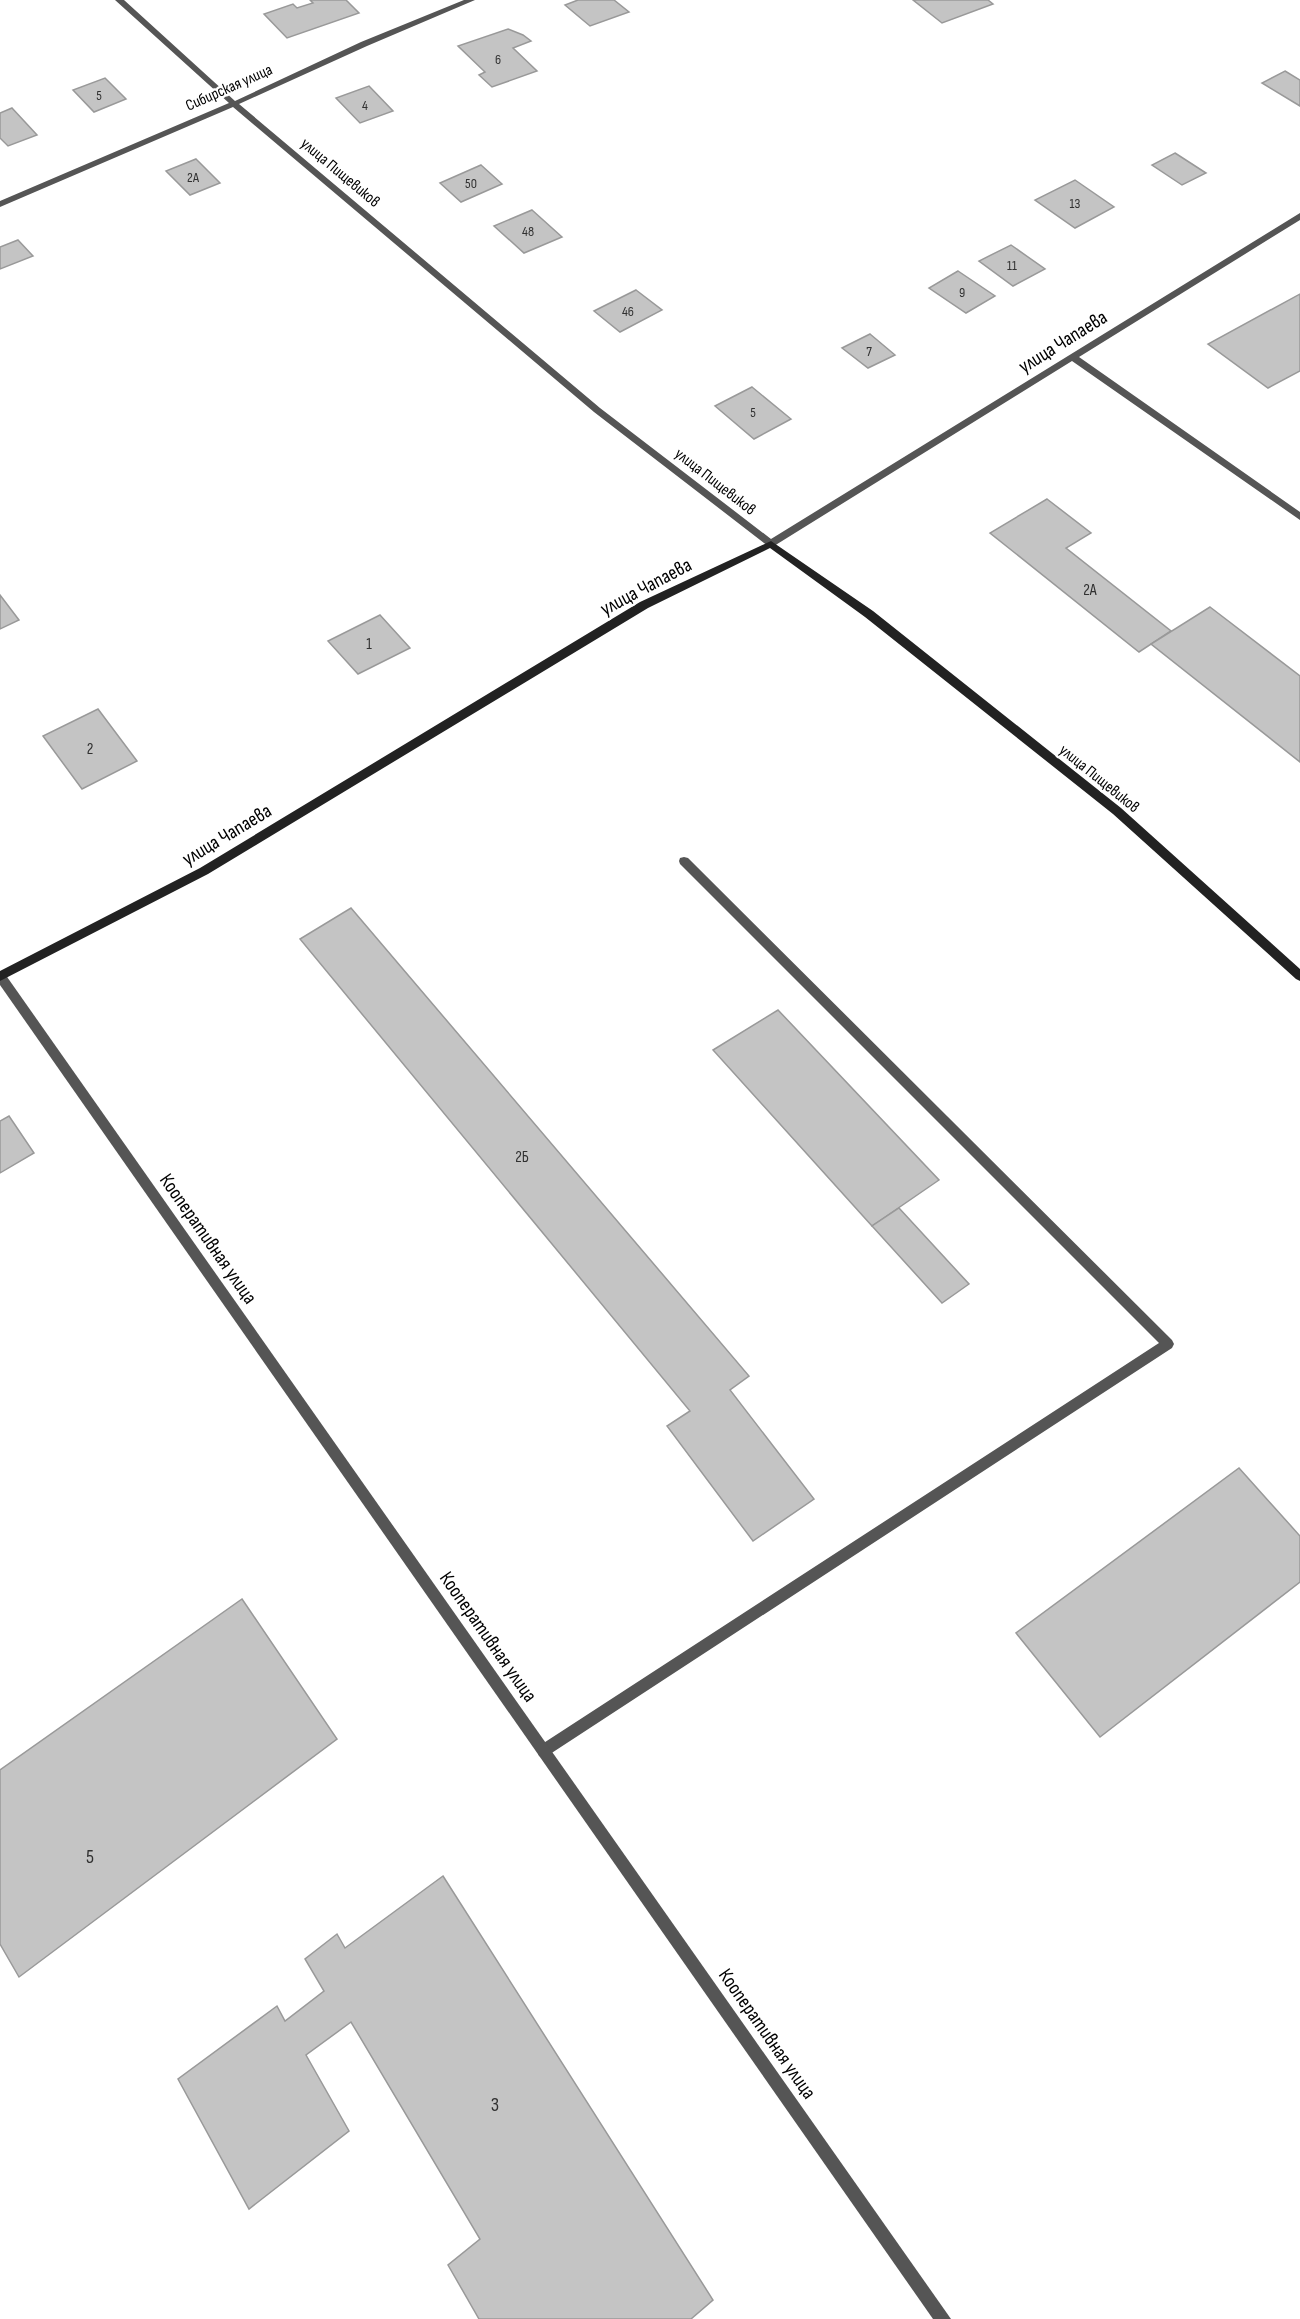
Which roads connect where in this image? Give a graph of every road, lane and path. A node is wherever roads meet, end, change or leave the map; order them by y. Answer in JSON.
{"nodes":[{"id":1,"x":119,"y":0,"type":"edge"},
{"id":2,"x":471,"y":0,"type":"edge"},
{"id":3,"x":234,"y":104,"type":"junction"},
{"id":4,"x":0,"y":204,"type":"edge"},
{"id":5,"x":1300,"y":216,"type":"edge"},
{"id":6,"x":1072,"y":357,"type":"junction"},
{"id":7,"x":1300,"y":517,"type":"edge"},
{"id":8,"x":771,"y":544,"type":"junction"},
{"id":9,"x":684,"y":861,"type":"dead end"},
{"id":10,"x":1300,"y":976,"type":"edge"},
{"id":11,"x":0,"y":977,"type":"edge"},
{"id":12,"x":544,"y":1751,"type":"junction"},
{"id":13,"x":944,"y":2319,"type":"edge"}],
"edges":[{"from":1,"to":3,"type":"street","name":"улица Пищевиков"},
{"from":2,"to":3,"type":"street","name":"Сибирская улица"},
{"from":3,"to":4,"type":"street","name":"Сибирская улица"},
{"from":3,"to":8,"type":"street","name":"улица Пищевиков"},
{"from":5,"to":6,"type":"street","name":"улица Чапаева"},
{"from":6,"to":7,"type":"street"},
{"from":6,"to":8,"type":"street","name":"улица Чапаева"},
{"from":8,"to":10,"type":"main road","name":"улица Пищевиков"},
{"from":8,"to":11,"type":"main road","name":"улица Чапаева"},
{"from":9,"to":12,"type":"street"},
{"from":11,"to":12,"type":"street","name":"Кооперативная улица"},
{"from":12,"to":13,"type":"street","name":"Кооперативная улица"}]}
